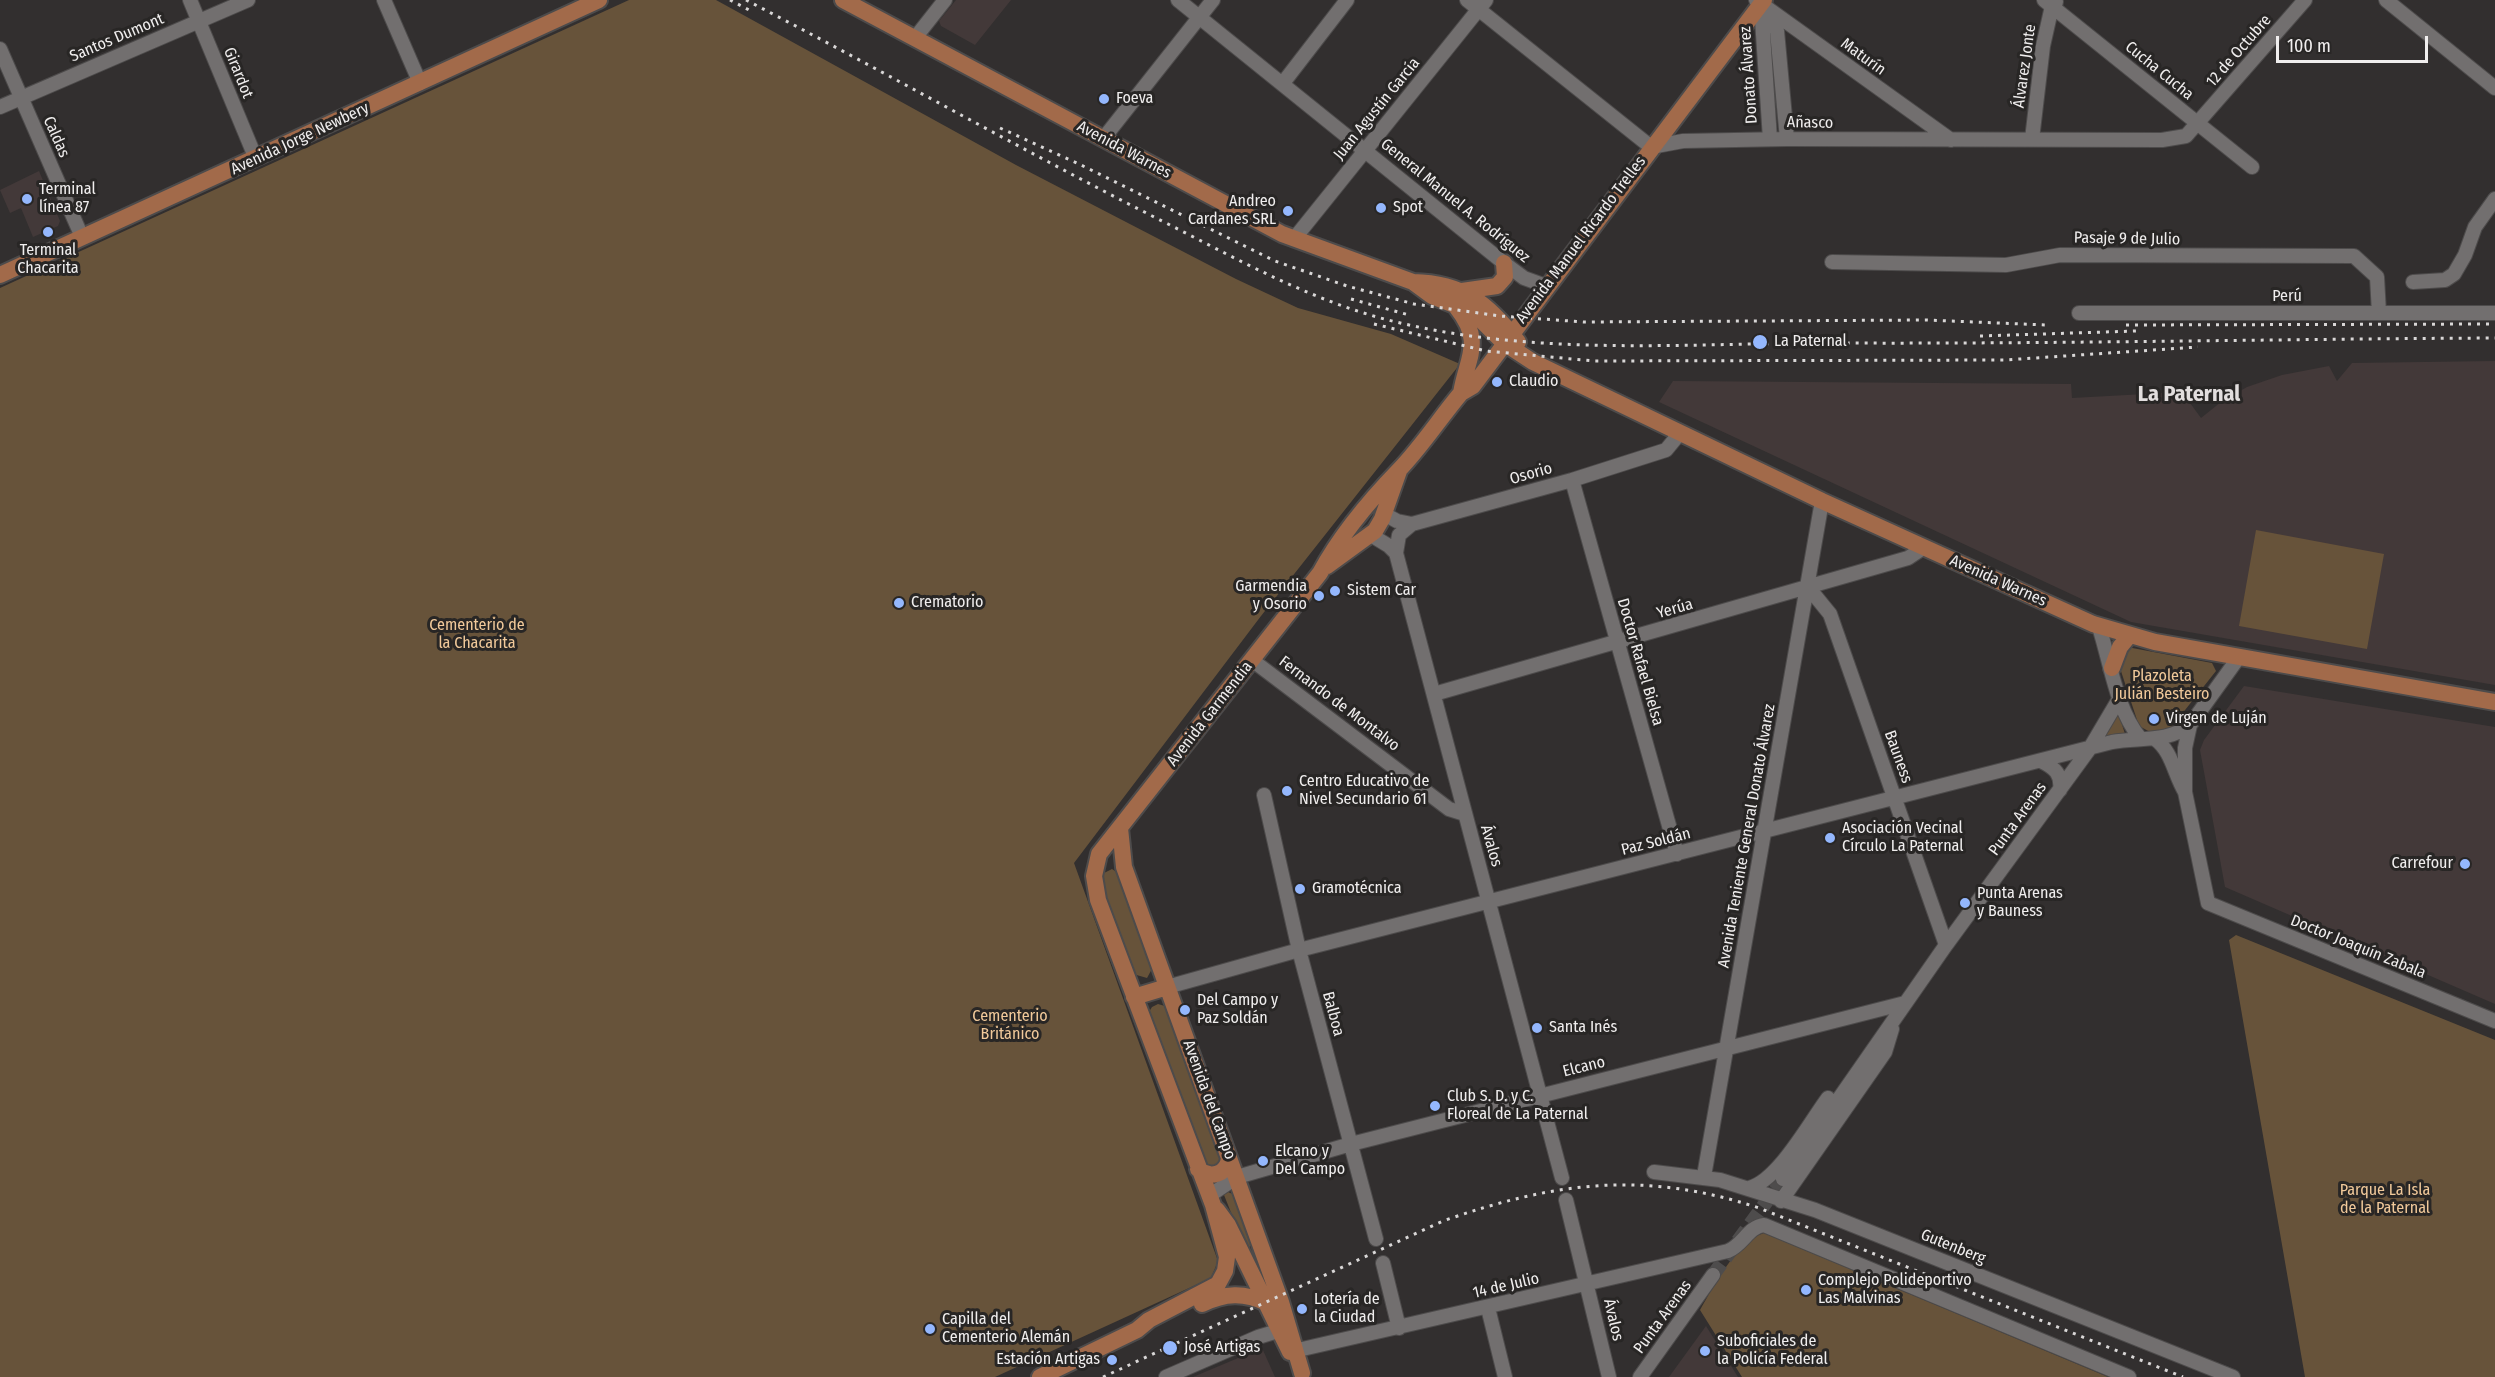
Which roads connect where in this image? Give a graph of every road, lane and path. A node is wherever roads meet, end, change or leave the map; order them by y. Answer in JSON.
{"nodes":[{"id":1,"x":190,"y":0,"type":"edge"},
{"id":2,"x":248,"y":0,"type":"edge"},
{"id":3,"x":384,"y":0,"type":"edge"},
{"id":4,"x":599,"y":0,"type":"edge"},
{"id":5,"x":843,"y":0,"type":"edge"},
{"id":6,"x":945,"y":0,"type":"edge"},
{"id":7,"x":1178,"y":0,"type":"edge"},
{"id":8,"x":1213,"y":0,"type":"edge"},
{"id":9,"x":1347,"y":0,"type":"edge"},
{"id":10,"x":1467,"y":0,"type":"edge"},
{"id":11,"x":2305,"y":0,"type":"edge"},
{"id":12,"x":2386,"y":0,"type":"edge"},
{"id":13,"x":1760,"y":1,"type":"edge"},
{"id":14,"x":2051,"y":2,"type":"edge"},
{"id":15,"x":1482,"y":5,"type":"edge"},
{"id":16,"x":1200,"y":17,"type":"junction"},
{"id":17,"x":199,"y":21,"type":"junction"},
{"id":18,"x":915,"y":38,"type":"junction"},
{"id":19,"x":0,"y":49,"type":"edge"},
{"id":20,"x":420,"y":83,"type":"junction"},
{"id":21,"x":1283,"y":83,"type":"junction"},
{"id":22,"x":2495,"y":88,"type":"edge"},
{"id":23,"x":21,"y":98,"type":"junction"},
{"id":24,"x":0,"y":107,"type":"edge"},
{"id":25,"x":2199,"y":124,"type":"junction"},
{"id":26,"x":1103,"y":139,"type":"junction"},
{"id":27,"x":1770,"y":139,"type":"junction"},
{"id":28,"x":1787,"y":139,"type":"junction"},
{"id":29,"x":2032,"y":139,"type":"junction"},
{"id":30,"x":1951,"y":140,"type":"junction"},
{"id":31,"x":1651,"y":147,"type":"junction"},
{"id":32,"x":1365,"y":150,"type":"junction"},
{"id":33,"x":256,"y":159,"type":"junction"},
{"id":34,"x":2253,"y":168,"type":"dead end"},
{"id":35,"x":2495,"y":199,"type":"edge"},
{"id":36,"x":82,"y":237,"type":"junction"},
{"id":37,"x":1294,"y":239,"type":"junction"},
{"id":38,"x":1504,"y":262,"type":"junction"},
{"id":39,"x":1832,"y":262,"type":"dead end"},
{"id":40,"x":0,"y":275,"type":"edge"},
{"id":41,"x":2413,"y":282,"type":"dead end"},
{"id":42,"x":1546,"y":286,"type":"junction"},
{"id":43,"x":1459,"y":299,"type":"junction"},
{"id":44,"x":2079,"y":313,"type":"dead end"},
{"id":45,"x":2379,"y":313,"type":"junction"},
{"id":46,"x":2495,"y":313,"type":"edge"},
{"id":47,"x":1508,"y":338,"type":"junction"},
{"id":48,"x":1491,"y":361,"type":"junction"},
{"id":49,"x":1533,"y":362,"type":"junction"},
{"id":50,"x":1461,"y":393,"type":"junction"},
{"id":51,"x":1680,"y":433,"type":"junction"},
{"id":52,"x":1400,"y":469,"type":"junction"},
{"id":53,"x":1572,"y":480,"type":"junction"},
{"id":54,"x":1822,"y":501,"type":"junction"},
{"id":55,"x":1359,"y":514,"type":"junction"},
{"id":56,"x":1384,"y":514,"type":"junction"},
{"id":57,"x":1412,"y":524,"type":"junction"},
{"id":58,"x":1371,"y":535,"type":"junction"},
{"id":59,"x":1923,"y":548,"type":"junction"},
{"id":60,"x":1396,"y":554,"type":"junction"},
{"id":61,"x":1320,"y":573,"type":"junction"},
{"id":62,"x":1808,"y":587,"type":"junction"},
{"id":63,"x":2099,"y":627,"type":"junction"},
{"id":64,"x":2130,"y":636,"type":"junction"},
{"id":65,"x":1618,"y":643,"type":"junction"},
{"id":66,"x":2240,"y":657,"type":"junction"},
{"id":67,"x":1252,"y":660,"type":"junction"},
{"id":68,"x":2112,"y":668,"type":"junction"},
{"id":69,"x":1434,"y":694,"type":"junction"},
{"id":70,"x":2119,"y":699,"type":"junction"},
{"id":71,"x":2495,"y":702,"type":"edge"},
{"id":72,"x":2190,"y":725,"type":"junction"},
{"id":73,"x":2140,"y":738,"type":"junction"},
{"id":74,"x":2155,"y":739,"type":"junction"},
{"id":75,"x":2090,"y":748,"type":"junction"},
{"id":76,"x":2041,"y":761,"type":"junction"},
{"id":77,"x":2060,"y":790,"type":"junction"},
{"id":78,"x":2185,"y":792,"type":"junction"},
{"id":79,"x":1264,"y":795,"type":"dead end"},
{"id":80,"x":1895,"y":798,"type":"junction"},
{"id":81,"x":1465,"y":814,"type":"junction"},
{"id":82,"x":1120,"y":828,"type":"junction"},
{"id":83,"x":1765,"y":833,"type":"junction"},
{"id":84,"x":1099,"y":854,"type":"joint"},
{"id":85,"x":1677,"y":854,"type":"junction"},
{"id":86,"x":1490,"y":903,"type":"junction"},
{"id":87,"x":1946,"y":945,"type":"junction"},
{"id":88,"x":1299,"y":950,"type":"junction"},
{"id":89,"x":1167,"y":987,"type":"junction"},
{"id":90,"x":1134,"y":997,"type":"junction"},
{"id":91,"x":1905,"y":1003,"type":"junction"},
{"id":92,"x":1896,"y":1016,"type":"junction"},
{"id":93,"x":2495,"y":1021,"type":"edge"},
{"id":94,"x":1725,"y":1048,"type":"junction"},
{"id":95,"x":1540,"y":1096,"type":"junction"},
{"id":96,"x":1351,"y":1144,"type":"junction"},
{"id":97,"x":1229,"y":1159,"type":"junction"},
{"id":98,"x":1198,"y":1169,"type":"junction"},
{"id":99,"x":1654,"y":1173,"type":"dead end"},
{"id":100,"x":1704,"y":1176,"type":"junction"},
{"id":101,"x":1237,"y":1177,"type":"junction"},
{"id":102,"x":1562,"y":1178,"type":"dead end"},
{"id":103,"x":1783,"y":1179,"type":"tunnel mouth"},
{"id":104,"x":1749,"y":1188,"type":"junction"},
{"id":105,"x":1211,"y":1200,"type":"junction"},
{"id":106,"x":1566,"y":1200,"type":"dead end"},
{"id":107,"x":1781,"y":1201,"type":"junction"},
{"id":108,"x":1376,"y":1239,"type":"dead end"},
{"id":109,"x":1259,"y":1244,"type":"junction"},
{"id":110,"x":1383,"y":1263,"type":"dead end"},
{"id":111,"x":1250,"y":1268,"type":"junction"},
{"id":112,"x":1713,"y":1275,"type":"tunnel mouth"},
{"id":113,"x":1588,"y":1284,"type":"junction"},
{"id":114,"x":1219,"y":1290,"type":"junction"},
{"id":115,"x":1267,"y":1303,"type":"junction"},
{"id":116,"x":1488,"y":1308,"type":"junction"},
{"id":117,"x":1399,"y":1328,"type":"junction"},
{"id":118,"x":1278,"y":1330,"type":"junction"},
{"id":119,"x":1298,"y":1350,"type":"junction"},
{"id":120,"x":1303,"y":1375,"type":"edge"},
{"id":121,"x":1040,"y":1377,"type":"edge"},
{"id":122,"x":1166,"y":1377,"type":"edge"},
{"id":123,"x":1505,"y":1377,"type":"edge"},
{"id":124,"x":1609,"y":1377,"type":"edge"},
{"id":125,"x":1640,"y":1377,"type":"edge"},
{"id":126,"x":2129,"y":1377,"type":"edge"},
{"id":127,"x":2232,"y":1377,"type":"edge"}],
"edges":[{"from":1,"to":17,"type":"street","name":"Girardot"},
{"from":2,"to":17,"type":"street","name":"Santos Dumont"},
{"from":3,"to":20,"type":"street"},
{"from":4,"to":20,"type":"main road","name":"Avenida Jorge Newbery"},
{"from":5,"to":18,"type":"main road","name":"Avenida Warnes"},
{"from":6,"to":18,"type":"street"},
{"from":7,"to":16,"type":"street","name":"General Manuel A. Rodríguez"},
{"from":8,"to":16,"type":"street"},
{"from":9,"to":21,"type":"street"},
{"from":10,"to":15,"type":"street"},
{"from":11,"to":25,"type":"street","name":"12 de Octubre"},
{"from":12,"to":22,"type":"street"},
{"from":13,"to":27,"type":"street","name":"Donato Álvarez"},
{"from":13,"to":28,"type":"street","name":"Donato Álvarez"},
{"from":13,"to":30,"type":"street","name":"Maturín"},
{"from":13,"to":31,"type":"main road","name":"Avenida Manuel Ricardo Trelles"},
{"from":14,"to":25,"type":"street","name":"Cucha Cucha"},
{"from":14,"to":29,"type":"street","name":"Álvarez Jonte"},
{"from":15,"to":31,"type":"street"},
{"from":15,"to":32,"type":"street","name":"Juan Agustín García"},
{"from":16,"to":21,"type":"street","name":"General Manuel A. Rodríguez"},
{"from":16,"to":26,"type":"street"},
{"from":17,"to":23,"type":"street","name":"Santos Dumont"},
{"from":17,"to":33,"type":"street","name":"Girardot"},
{"from":18,"to":26,"type":"main road","name":"Avenida Warnes"},
{"from":19,"to":23,"type":"street","name":"Caldas"},
{"from":20,"to":33,"type":"main road","name":"Avenida Jorge Newbery"},
{"from":21,"to":32,"type":"street","name":"General Manuel A. Rodríguez"},
{"from":23,"to":24,"type":"street","name":"Santos Dumont"},
{"from":23,"to":36,"type":"street","name":"Caldas"},
{"from":25,"to":29,"type":"street","name":"Añasco"},
{"from":25,"to":34,"type":"street","name":"Cucha Cucha"},
{"from":26,"to":37,"type":"main road","name":"Avenida Warnes"},
{"from":27,"to":28,"type":"street","name":"Añasco"},
{"from":27,"to":31,"type":"street","name":"Añasco"},
{"from":28,"to":30,"type":"street","name":"Añasco"},
{"from":29,"to":30,"type":"street","name":"Añasco"},
{"from":31,"to":42,"type":"main road","name":"Avenida Manuel Ricardo Trelles"},
{"from":32,"to":37,"type":"street","name":"Juan Agustín García"},
{"from":32,"to":38,"type":"street","name":"General Manuel A. Rodríguez"},
{"from":33,"to":36,"type":"main road","name":"Avenida Jorge Newbery"},
{"from":35,"to":41,"type":"street"},
{"from":36,"to":40,"type":"main road","name":"Avenida Jorge Newbery"},
{"from":37,"to":43,"type":"main road","name":"Avenida Warnes"},
{"from":38,"to":42,"type":"street","name":"General Manuel A. Rodríguez"},
{"from":38,"to":43,"type":"main road"},
{"from":39,"to":45,"type":"street","name":"Pasaje 9 de Julio"},
{"from":42,"to":47,"type":"main road","name":"Avenida Manuel Ricardo Trelles"},
{"from":43,"to":47,"type":"main road","name":"Avenida Warnes"},
{"from":43,"to":50,"type":"main road"},
{"from":44,"to":45,"type":"street","name":"Perú"},
{"from":45,"to":46,"type":"street","name":"Perú"},
{"from":47,"to":48,"type":"main road","name":"Avenida Garmendia"},
{"from":47,"to":49,"type":"main road","name":"Avenida Warnes"},
{"from":48,"to":49,"type":"main road"},
{"from":48,"to":50,"type":"main road","name":"Avenida Garmendia"},
{"from":49,"to":51,"type":"main road","name":"Avenida Warnes"},
{"from":50,"to":52,"type":"main road","name":"Avenida Garmendia"},
{"from":51,"to":53,"type":"street","name":"Osorio"},
{"from":51,"to":54,"type":"main road","name":"Avenida Warnes"},
{"from":52,"to":55,"type":"main road","name":"Avenida Garmendia"},
{"from":52,"to":56,"type":"main road","name":"Avenida Garmendia"},
{"from":53,"to":57,"type":"street","name":"Osorio"},
{"from":53,"to":65,"type":"street","name":"Doctor Rafael Bielsa"},
{"from":54,"to":59,"type":"main road","name":"Avenida Warnes"},
{"from":54,"to":62,"type":"street","name":"Avenida Teniente General Donato Álvarez"},
{"from":55,"to":56,"type":"main road"},
{"from":55,"to":58,"type":"main road"},
{"from":55,"to":61,"type":"main road","name":"Avenida Garmendia"},
{"from":56,"to":57,"type":"street"},
{"from":56,"to":58,"type":"main road","name":"Avenida Garmendia"},
{"from":57,"to":60,"type":"street"},
{"from":58,"to":60,"type":"street"},
{"from":58,"to":61,"type":"main road","name":"Avenida Garmendia"},
{"from":59,"to":62,"type":"street","name":"Yerúa"},
{"from":59,"to":63,"type":"main road","name":"Avenida Warnes"},
{"from":60,"to":69,"type":"street","name":"Ávalos"},
{"from":61,"to":67,"type":"main road","name":"Avenida Garmendia"},
{"from":62,"to":65,"type":"street","name":"Yerúa"},
{"from":62,"to":80,"type":"street","name":"Bauness"},
{"from":62,"to":83,"type":"street","name":"Avenida Teniente General Donato Álvarez"},
{"from":63,"to":64,"type":"main road","name":"Avenida Warnes"},
{"from":63,"to":68,"type":"street"},
{"from":64,"to":66,"type":"main road","name":"Avenida Warnes"},
{"from":64,"to":68,"type":"main road"},
{"from":65,"to":69,"type":"street","name":"Yerúa"},
{"from":65,"to":85,"type":"street","name":"Doctor Rafael Bielsa"},
{"from":66,"to":71,"type":"main road","name":"Avenida Warnes"},
{"from":66,"to":72,"type":"street"},
{"from":67,"to":81,"type":"street","name":"Fernando de Montalvo"},
{"from":67,"to":82,"type":"main road","name":"Avenida Garmendia"},
{"from":68,"to":70,"type":"street"},
{"from":69,"to":81,"type":"street","name":"Ávalos"},
{"from":70,"to":73,"type":"street"},
{"from":70,"to":75,"type":"street","name":"Punta Arenas"},
{"from":72,"to":74,"type":"street"},
{"from":72,"to":78,"type":"street"},
{"from":73,"to":74,"type":"street","name":"Paz Soldán"},
{"from":73,"to":75,"type":"street","name":"Paz Soldán"},
{"from":74,"to":78,"type":"street"},
{"from":75,"to":76,"type":"street","name":"Paz Soldán"},
{"from":75,"to":77,"type":"street","name":"Punta Arenas"},
{"from":76,"to":77,"type":"street"},
{"from":76,"to":80,"type":"street","name":"Paz Soldán"},
{"from":77,"to":87,"type":"street","name":"Punta Arenas"},
{"from":78,"to":93,"type":"street","name":"Doctor Joaquín Zabala"},
{"from":79,"to":88,"type":"street","name":"Balboa"},
{"from":80,"to":83,"type":"street","name":"Paz Soldán"},
{"from":80,"to":87,"type":"street","name":"Bauness"},
{"from":81,"to":86,"type":"street","name":"Ávalos"},
{"from":82,"to":84,"type":"main road","name":"Avenida Garmendia"},
{"from":82,"to":89,"type":"main road","name":"Avenida del Campo"},
{"from":83,"to":85,"type":"street","name":"Paz Soldán"},
{"from":83,"to":94,"type":"street","name":"Avenida Teniente General Donato Álvarez"},
{"from":84,"to":90,"type":"main road","name":"Avenida del Campo"},
{"from":85,"to":86,"type":"street","name":"Paz Soldán"},
{"from":86,"to":88,"type":"street","name":"Paz Soldán"},
{"from":86,"to":95,"type":"street","name":"Ávalos"},
{"from":87,"to":91,"type":"street","name":"Punta Arenas"},
{"from":88,"to":89,"type":"street","name":"Paz Soldán"},
{"from":88,"to":96,"type":"street","name":"Balboa"},
{"from":89,"to":90,"type":"main road"},
{"from":89,"to":97,"type":"main road","name":"Avenida del Campo"},
{"from":90,"to":98,"type":"main road","name":"Avenida del Campo"},
{"from":91,"to":92,"type":"street","name":"Punta Arenas"},
{"from":91,"to":94,"type":"street","name":"Elcano"},
{"from":92,"to":103,"type":"street","name":"Punta Arenas"},
{"from":92,"to":104,"type":"street","name":"Punta Arenas"},
{"from":92,"to":107,"type":"street","name":"Punta Arenas"},
{"from":94,"to":95,"type":"street","name":"Elcano"},
{"from":94,"to":100,"type":"street","name":"Avenida Teniente General Donato Álvarez"},
{"from":95,"to":96,"type":"street","name":"Elcano"},
{"from":95,"to":102,"type":"street","name":"Ávalos"},
{"from":96,"to":101,"type":"street","name":"Elcano"},
{"from":96,"to":108,"type":"street","name":"Balboa"},
{"from":97,"to":98,"type":"main road"},
{"from":97,"to":101,"type":"main road","name":"Avenida del Campo"},
{"from":98,"to":105,"type":"main road","name":"Avenida del Campo"},
{"from":99,"to":100,"type":"street","name":"Gutenberg"},
{"from":100,"to":104,"type":"street","name":"Gutenberg"},
{"from":101,"to":105,"type":"street","name":"Elcano"},
{"from":101,"to":109,"type":"main road","name":"Avenida del Campo"},
{"from":104,"to":107,"type":"street","name":"Gutenberg"},
{"from":105,"to":111,"type":"main road","name":"Avenida del Campo"},
{"from":105,"to":114,"type":"main road","name":"Avenida del Campo"},
{"from":106,"to":113,"type":"street","name":"Ávalos"},
{"from":107,"to":127,"type":"street","name":"Gutenberg"},
{"from":109,"to":111,"type":"main road"},
{"from":109,"to":119,"type":"main road","name":"Avenida del Campo"},
{"from":110,"to":117,"type":"street"},
{"from":111,"to":114,"type":"main road"},
{"from":111,"to":115,"type":"main road","name":"Avenida del Campo"},
{"from":112,"to":125,"type":"street","name":"Punta Arenas"},
{"from":113,"to":116,"type":"street","name":"14 de Julio"},
{"from":113,"to":124,"type":"street","name":"Ávalos"},
{"from":113,"to":126,"type":"street","name":"14 de Julio"},
{"from":114,"to":115,"type":"main road"},
{"from":114,"to":121,"type":"main road"},
{"from":115,"to":118,"type":"main road","name":"Avenida del Campo"},
{"from":116,"to":117,"type":"street","name":"14 de Julio"},
{"from":116,"to":123,"type":"street"},
{"from":117,"to":119,"type":"street","name":"14 de Julio"},
{"from":118,"to":120,"type":"main road","name":"Avenida del Campo"},
{"from":118,"to":122,"type":"street"},
{"from":119,"to":120,"type":"main road","name":"Avenida del Campo"}]}
